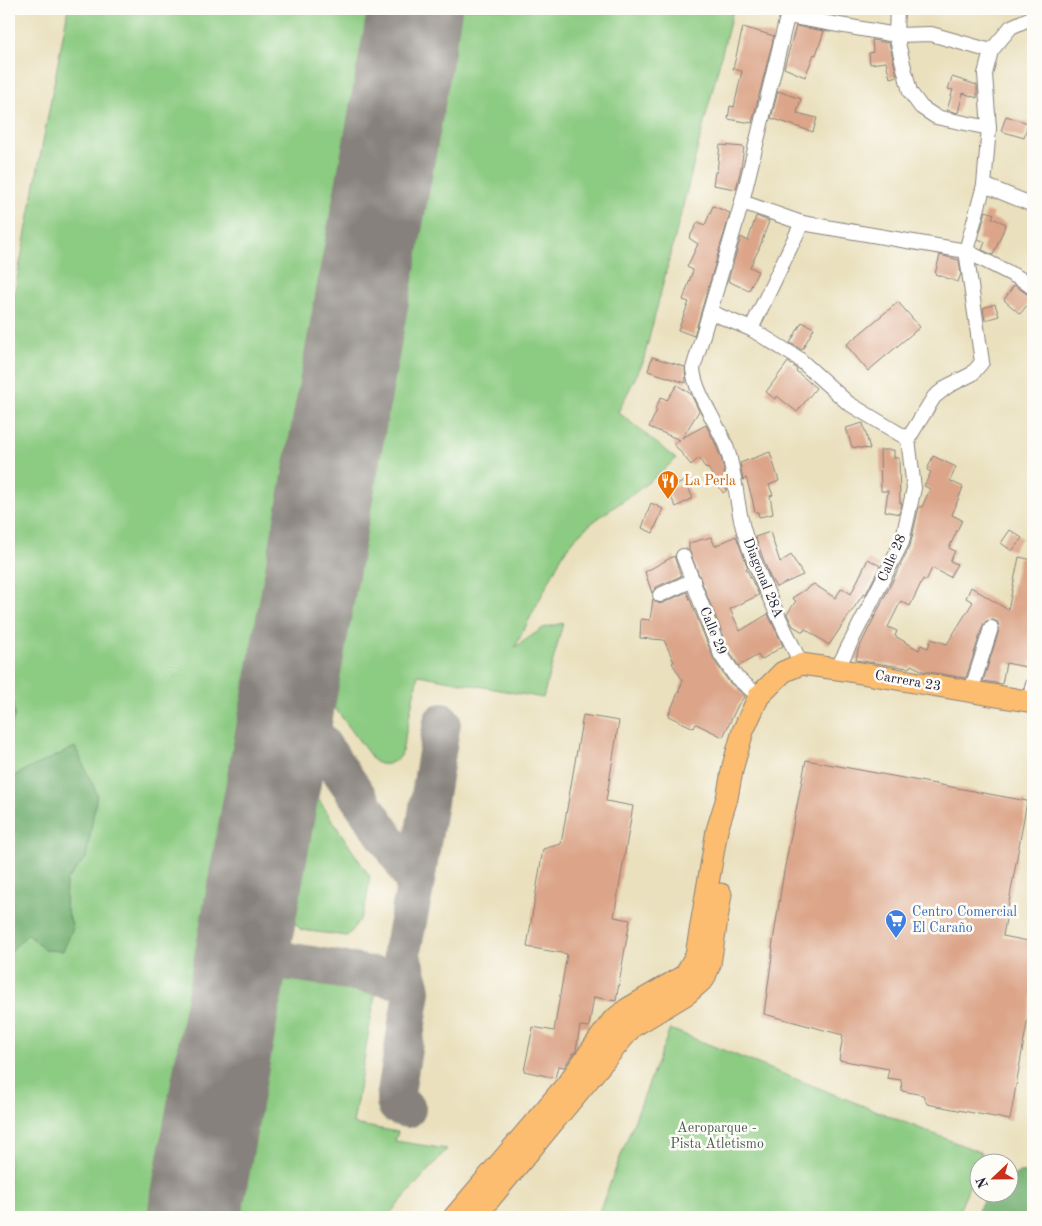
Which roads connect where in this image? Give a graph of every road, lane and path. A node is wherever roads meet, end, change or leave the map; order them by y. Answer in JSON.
{"nodes":[{"id":1,"x":896,"y":9,"type":"edge"},
{"id":2,"x":789,"y":13,"type":"edge"},
{"id":3,"x":1033,"y":17,"type":"edge"},
{"id":4,"x":896,"y":35,"type":"junction"},
{"id":5,"x":991,"y":51,"type":"junction"},
{"id":6,"x":989,"y":128,"type":"junction"},
{"id":7,"x":984,"y":185,"type":"junction"},
{"id":8,"x":742,"y":202,"type":"junction"},
{"id":9,"x":1033,"y":205,"type":"edge"},
{"id":10,"x":802,"y":222,"type":"junction"},
{"id":11,"x":966,"y":251,"type":"junction"},
{"id":12,"x":1033,"y":288,"type":"edge"},
{"id":13,"x":710,"y":312,"type":"junction"},
{"id":14,"x":751,"y":329,"type":"junction"},
{"id":15,"x":908,"y":439,"type":"junction"},
{"id":16,"x":683,"y":556,"type":"dead end"},
{"id":17,"x":692,"y":580,"type":"junction"},
{"id":18,"x":660,"y":595,"type":"dead end"},
{"id":19,"x":992,"y":628,"type":"dead end"},
{"id":20,"x":792,"y":668,"type":"junction"},
{"id":21,"x":837,"y":669,"type":"junction"},
{"id":22,"x":971,"y":691,"type":"junction"},
{"id":23,"x":759,"y":696,"type":"junction"},
{"id":24,"x":1032,"y":696,"type":"edge"},
{"id":25,"x":727,"y":798,"type":"junction"},
{"id":26,"x":454,"y":1217,"type":"edge"},
{"id":27,"x":475,"y":1217,"type":"edge"}],
"edges":[{"from":1,"to":4,"type":"street"},
{"from":2,"to":4,"type":"street"},
{"from":2,"to":8,"type":"street"},
{"from":3,"to":5,"type":"street"},
{"from":4,"to":5,"type":"street"},
{"from":4,"to":6,"type":"street"},
{"from":5,"to":6,"type":"street"},
{"from":6,"to":7,"type":"street"},
{"from":7,"to":9,"type":"street"},
{"from":7,"to":11,"type":"street"},
{"from":8,"to":10,"type":"street"},
{"from":8,"to":13,"type":"street"},
{"from":10,"to":11,"type":"street"},
{"from":10,"to":14,"type":"street"},
{"from":11,"to":12,"type":"street"},
{"from":11,"to":15,"type":"street"},
{"from":13,"to":14,"type":"street"},
{"from":13,"to":20,"type":"street","name":"Diagonal 28A"},
{"from":14,"to":15,"type":"street"},
{"from":15,"to":21,"type":"street","name":"Calle 28"},
{"from":16,"to":17,"type":"street","name":"Calle 29"},
{"from":17,"to":18,"type":"street"},
{"from":17,"to":23,"type":"street","name":"Calle 29"},
{"from":19,"to":22,"type":"street"},
{"from":20,"to":21,"type":"main road","name":"Carrera 23"},
{"from":20,"to":23,"type":"main road"},
{"from":21,"to":22,"type":"main road","name":"Carrera 23"},
{"from":22,"to":24,"type":"main road","name":"Carrera 23"},
{"from":23,"to":25,"type":"main road"},
{"from":25,"to":26,"type":"main road"},
{"from":25,"to":27,"type":"main road"}]}
